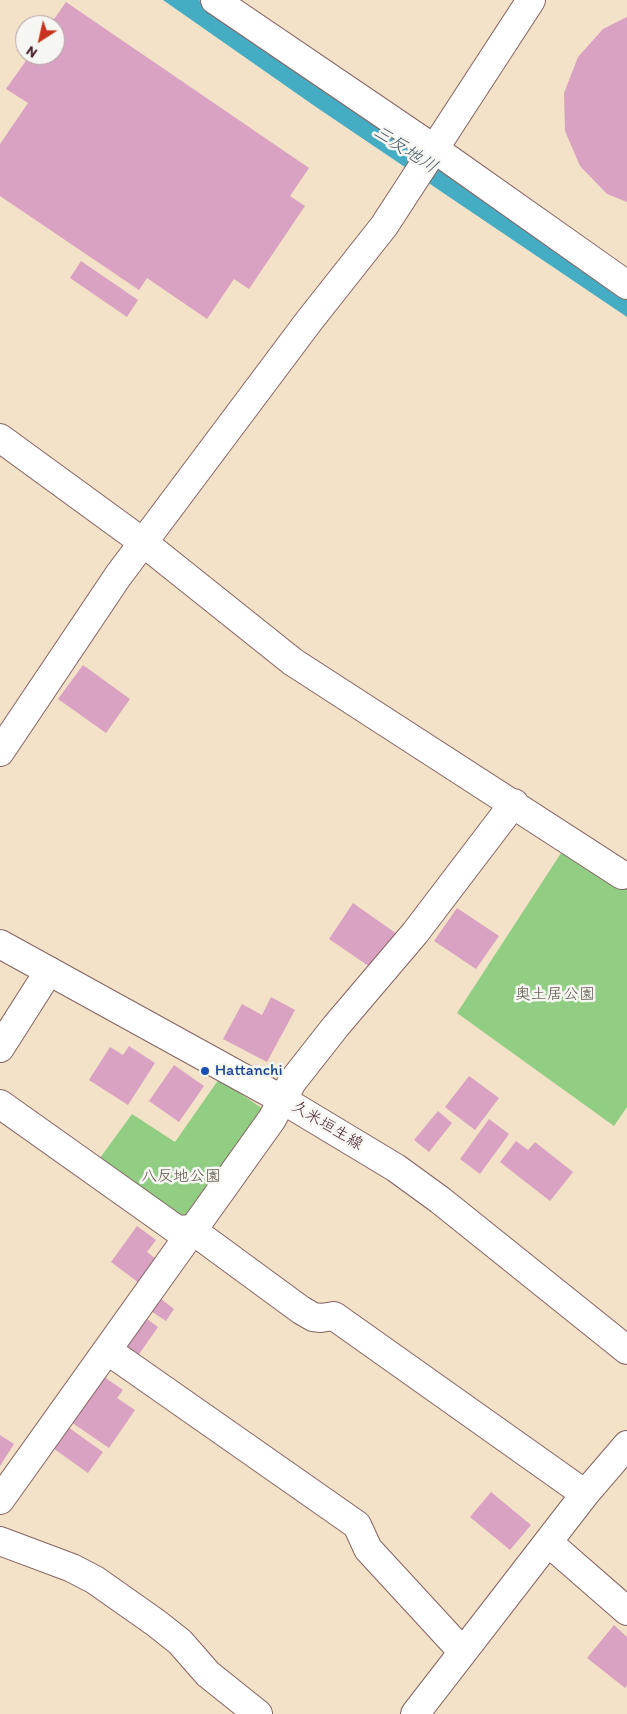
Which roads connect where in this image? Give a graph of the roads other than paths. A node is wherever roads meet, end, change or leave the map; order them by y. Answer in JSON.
{"nodes":[{"id":1,"x":215,"y":0,"type":"edge"},
{"id":2,"x":531,"y":0,"type":"edge"},
{"id":3,"x":431,"y":150,"type":"junction"},
{"id":4,"x":627,"y":284,"type":"edge"},
{"id":5,"x":0,"y":438,"type":"edge"},
{"id":6,"x":144,"y":543,"type":"junction"},
{"id":7,"x":0,"y":752,"type":"edge"},
{"id":8,"x":514,"y":803,"type":"junction"},
{"id":9,"x":625,"y":873,"type":"edge"},
{"id":10,"x":0,"y":944,"type":"edge"},
{"id":11,"x":49,"y":971,"type":"junction"},
{"id":12,"x":0,"y":1048,"type":"edge"},
{"id":13,"x":283,"y":1100,"type":"junction"},
{"id":14,"x":0,"y":1104,"type":"edge"},
{"id":15,"x":192,"y":1230,"type":"junction"},
{"id":16,"x":107,"y":1350,"type":"junction"},
{"id":17,"x":627,"y":1350,"type":"edge"},
{"id":18,"x":627,"y":1446,"type":"edge"},
{"id":19,"x":585,"y":1494,"type":"junction"},
{"id":20,"x":0,"y":1500,"type":"edge"},
{"id":21,"x":0,"y":1542,"type":"edge"},
{"id":22,"x":549,"y":1543,"type":"junction"},
{"id":23,"x":627,"y":1611,"type":"edge"},
{"id":24,"x":462,"y":1651,"type":"junction"},
{"id":25,"x":258,"y":1714,"type":"edge"},
{"id":26,"x":414,"y":1714,"type":"edge"}],
"edges":[{"from":1,"to":3,"type":"street"},
{"from":2,"to":3,"type":"street"},
{"from":3,"to":4,"type":"street"},
{"from":3,"to":6,"type":"street"},
{"from":5,"to":6,"type":"street"},
{"from":6,"to":7,"type":"street"},
{"from":6,"to":8,"type":"street"},
{"from":8,"to":9,"type":"street"},
{"from":8,"to":13,"type":"street"},
{"from":10,"to":11,"type":"street","name":"久米垣生線"},
{"from":11,"to":12,"type":"street"},
{"from":11,"to":13,"type":"street","name":"久米垣生線"},
{"from":13,"to":15,"type":"street"},
{"from":13,"to":17,"type":"street","name":"久米垣生線"},
{"from":14,"to":15,"type":"street"},
{"from":15,"to":16,"type":"street"},
{"from":15,"to":19,"type":"street"},
{"from":16,"to":20,"type":"street"},
{"from":16,"to":24,"type":"street"},
{"from":18,"to":19,"type":"street"},
{"from":19,"to":22,"type":"street"},
{"from":21,"to":25,"type":"street"},
{"from":22,"to":23,"type":"street"},
{"from":22,"to":24,"type":"street"},
{"from":24,"to":26,"type":"street"}]}
